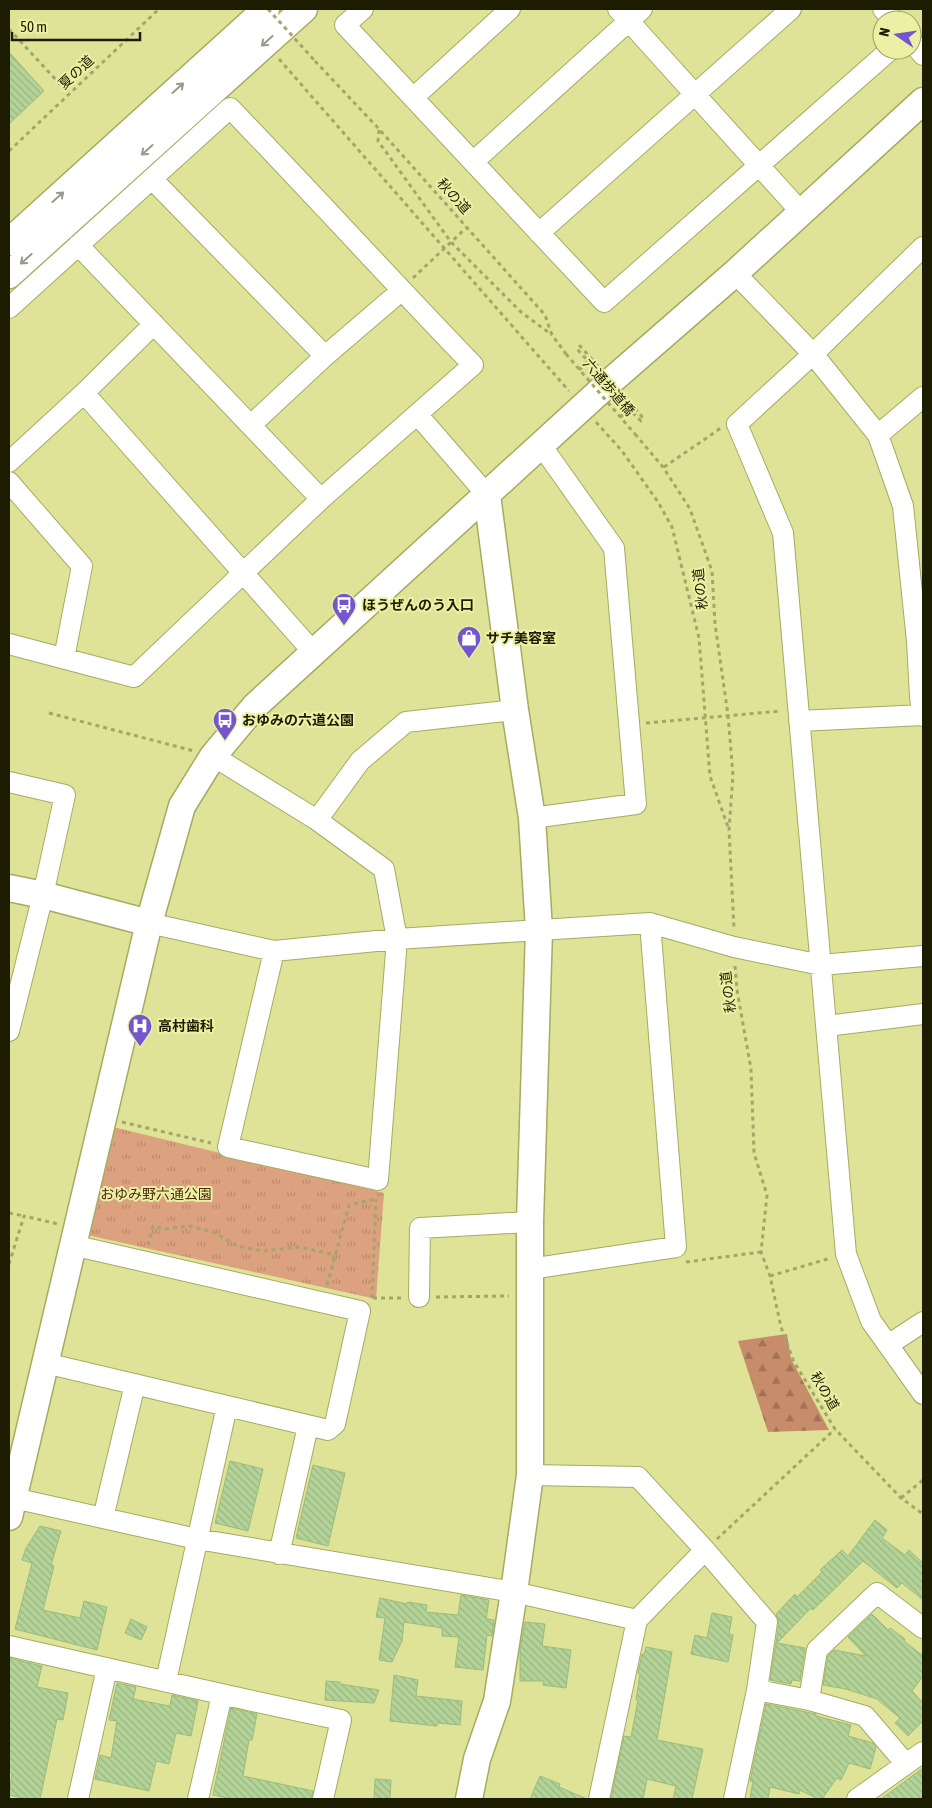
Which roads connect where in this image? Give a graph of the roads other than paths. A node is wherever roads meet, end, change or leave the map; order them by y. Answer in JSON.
{"nodes":[{"id":1,"x":267,"y":9,"type":"edge"},
{"id":2,"x":304,"y":9,"type":"edge"},
{"id":3,"x":363,"y":9,"type":"edge"},
{"id":4,"x":510,"y":9,"type":"edge"},
{"id":5,"x":791,"y":9,"type":"edge"},
{"id":6,"x":630,"y":13,"type":"edge"},
{"id":7,"x":879,"y":60,"type":"edge"},
{"id":8,"x":695,"y":94,"type":"junction"},
{"id":9,"x":413,"y":98,"type":"junction"},
{"id":10,"x":923,"y":101,"type":"edge"},
{"id":11,"x":473,"y":162,"type":"junction"},
{"id":12,"x":759,"y":166,"type":"junction"},
{"id":13,"x":152,"y":178,"type":"junction"},
{"id":14,"x":801,"y":212,"type":"junction"},
{"id":15,"x":539,"y":233,"type":"junction"},
{"id":16,"x":9,"y":242,"type":"edge"},
{"id":17,"x":78,"y":245,"type":"junction"},
{"id":18,"x":923,"y":247,"type":"edge"},
{"id":19,"x":735,"y":272,"type":"junction"},
{"id":20,"x":9,"y":275,"type":"edge"},
{"id":21,"x":400,"y":290,"type":"junction"},
{"id":22,"x":9,"y":308,"type":"edge"},
{"id":23,"x":154,"y":324,"type":"junction"},
{"id":24,"x":813,"y":354,"type":"junction"},
{"id":25,"x":325,"y":356,"type":"junction"},
{"id":26,"x":84,"y":393,"type":"junction"},
{"id":27,"x":923,"y":397,"type":"edge"},
{"id":28,"x":417,"y":414,"type":"junction"},
{"id":29,"x":251,"y":425,"type":"junction"},
{"id":30,"x":878,"y":435,"type":"junction"},
{"id":31,"x":542,"y":445,"type":"junction"},
{"id":32,"x":9,"y":462,"type":"edge"},
{"id":33,"x":9,"y":482,"type":"edge"},
{"id":34,"x":487,"y":495,"type":"junction"},
{"id":35,"x":321,"y":499,"type":"junction"},
{"id":36,"x":244,"y":574,"type":"junction"},
{"id":37,"x":920,"y":641,"type":"edge"},
{"id":38,"x":9,"y":644,"type":"edge"},
{"id":39,"x":314,"y":654,"type":"junction"},
{"id":40,"x":64,"y":658,"type":"junction"},
{"id":41,"x":922,"y":706,"type":"edge"},
{"id":42,"x":515,"y":710,"type":"junction"},
{"id":43,"x":799,"y":715,"type":"junction"},
{"id":44,"x":213,"y":756,"type":"junction"},
{"id":45,"x":9,"y":782,"type":"edge"},
{"id":46,"x":532,"y":818,"type":"junction"},
{"id":47,"x":317,"y":820,"type":"junction"},
{"id":48,"x":9,"y":888,"type":"edge"},
{"id":49,"x":43,"y":895,"type":"junction"},
{"id":50,"x":149,"y":923,"type":"junction"},
{"id":51,"x":650,"y":923,"type":"junction"},
{"id":52,"x":539,"y":930,"type":"junction"},
{"id":53,"x":397,"y":939,"type":"junction"},
{"id":54,"x":274,"y":951,"type":"junction"},
{"id":55,"x":923,"y":956,"type":"edge"},
{"id":56,"x":821,"y":965,"type":"junction"},
{"id":57,"x":923,"y":1014,"type":"edge"},
{"id":58,"x":826,"y":1026,"type":"junction"},
{"id":59,"x":9,"y":1031,"type":"edge"},
{"id":60,"x":530,"y":1222,"type":"junction"},
{"id":61,"x":74,"y":1236,"type":"junction"},
{"id":62,"x":530,"y":1269,"type":"junction"},
{"id":63,"x":419,"y":1297,"type":"road end"},
{"id":64,"x":923,"y":1322,"type":"edge"},
{"id":65,"x":888,"y":1345,"type":"junction"},
{"id":66,"x":45,"y":1363,"type":"junction"},
{"id":67,"x":135,"y":1384,"type":"junction"},
{"id":68,"x":923,"y":1394,"type":"edge"},
{"id":69,"x":227,"y":1406,"type":"junction"},
{"id":70,"x":308,"y":1426,"type":"junction"},
{"id":71,"x":530,"y":1475,"type":"junction"},
{"id":72,"x":10,"y":1504,"type":"edge"},
{"id":73,"x":103,"y":1518,"type":"junction"},
{"id":74,"x":197,"y":1539,"type":"junction"},
{"id":75,"x":705,"y":1550,"type":"junction"},
{"id":76,"x":279,"y":1554,"type":"junction"},
{"id":77,"x":514,"y":1592,"type":"junction"},
{"id":78,"x":636,"y":1620,"type":"junction"},
{"id":79,"x":923,"y":1628,"type":"edge"},
{"id":80,"x":9,"y":1646,"type":"edge"},
{"id":81,"x":107,"y":1668,"type":"junction"},
{"id":82,"x":166,"y":1681,"type":"junction"},
{"id":83,"x":757,"y":1690,"type":"junction"},
{"id":84,"x":222,"y":1696,"type":"junction"},
{"id":85,"x":809,"y":1700,"type":"junction"},
{"id":86,"x":923,"y":1752,"type":"edge"},
{"id":87,"x":906,"y":1764,"type":"junction"},
{"id":88,"x":78,"y":1799,"type":"edge"},
{"id":89,"x":198,"y":1799,"type":"edge"},
{"id":90,"x":323,"y":1799,"type":"edge"},
{"id":91,"x":470,"y":1799,"type":"edge"},
{"id":92,"x":599,"y":1799,"type":"edge"},
{"id":93,"x":734,"y":1799,"type":"edge"},
{"id":94,"x":857,"y":1799,"type":"edge"}],
"edges":[{"from":16,"to":1,"type":"street","one_way":true},
{"from":2,"to":20,"type":"street","one_way":true},
{"from":3,"to":9,"type":"street"},
{"from":4,"to":9,"type":"street"},
{"from":5,"to":8,"type":"street"},
{"from":6,"to":8,"type":"street"},
{"from":6,"to":11,"type":"street"},
{"from":7,"to":12,"type":"street"},
{"from":8,"to":12,"type":"street"},
{"from":8,"to":15,"type":"street"},
{"from":9,"to":11,"type":"street"},
{"from":10,"to":14,"type":"street"},
{"from":11,"to":15,"type":"street"},
{"from":12,"to":14,"type":"street"},
{"from":12,"to":15,"type":"street"},
{"from":13,"to":17,"type":"street"},
{"from":13,"to":21,"type":"street"},
{"from":13,"to":25,"type":"street"},
{"from":14,"to":19,"type":"street"},
{"from":17,"to":22,"type":"street"},
{"from":17,"to":23,"type":"street"},
{"from":18,"to":24,"type":"street"},
{"from":19,"to":24,"type":"street"},
{"from":19,"to":31,"type":"street"},
{"from":21,"to":25,"type":"street"},
{"from":21,"to":28,"type":"street"},
{"from":23,"to":26,"type":"street"},
{"from":23,"to":29,"type":"street"},
{"from":24,"to":30,"type":"street"},
{"from":24,"to":43,"type":"street"},
{"from":25,"to":29,"type":"street"},
{"from":26,"to":32,"type":"street"},
{"from":26,"to":36,"type":"street"},
{"from":27,"to":30,"type":"street"},
{"from":28,"to":34,"type":"street"},
{"from":28,"to":35,"type":"street"},
{"from":29,"to":35,"type":"street"},
{"from":30,"to":37,"type":"street"},
{"from":31,"to":34,"type":"street"},
{"from":31,"to":46,"type":"street"},
{"from":33,"to":40,"type":"street"},
{"from":34,"to":39,"type":"street"},
{"from":34,"to":42,"type":"street"},
{"from":35,"to":36,"type":"street"},
{"from":36,"to":39,"type":"street"},
{"from":36,"to":40,"type":"street"},
{"from":37,"to":41,"type":"street"},
{"from":38,"to":40,"type":"street"},
{"from":39,"to":44,"type":"street"},
{"from":41,"to":43,"type":"street"},
{"from":42,"to":46,"type":"street"},
{"from":42,"to":47,"type":"street"},
{"from":43,"to":56,"type":"street"},
{"from":44,"to":47,"type":"street"},
{"from":44,"to":50,"type":"street"},
{"from":45,"to":49,"type":"street"},
{"from":46,"to":52,"type":"street"},
{"from":47,"to":53,"type":"street"},
{"from":48,"to":49,"type":"street"},
{"from":49,"to":50,"type":"street"},
{"from":49,"to":59,"type":"street"},
{"from":50,"to":54,"type":"street"},
{"from":50,"to":61,"type":"street"},
{"from":51,"to":52,"type":"street"},
{"from":51,"to":56,"type":"street"},
{"from":51,"to":62,"type":"street"},
{"from":52,"to":53,"type":"street"},
{"from":52,"to":60,"type":"street"},
{"from":53,"to":54,"type":"street"},
{"from":53,"to":54,"type":"street"},
{"from":55,"to":56,"type":"street"},
{"from":56,"to":58,"type":"street"},
{"from":57,"to":58,"type":"street"},
{"from":58,"to":65,"type":"street"},
{"from":60,"to":62,"type":"street"},
{"from":60,"to":63,"type":"street"},
{"from":61,"to":66,"type":"street"},
{"from":61,"to":70,"type":"street"},
{"from":62,"to":71,"type":"street"},
{"from":64,"to":65,"type":"street"},
{"from":65,"to":68,"type":"street"},
{"from":66,"to":67,"type":"street"},
{"from":66,"to":72,"type":"street"},
{"from":67,"to":69,"type":"street"},
{"from":67,"to":73,"type":"street"},
{"from":69,"to":70,"type":"street"},
{"from":69,"to":74,"type":"street"},
{"from":70,"to":76,"type":"street"},
{"from":71,"to":75,"type":"street"},
{"from":71,"to":77,"type":"street"},
{"from":72,"to":73,"type":"street"},
{"from":73,"to":74,"type":"street"},
{"from":74,"to":76,"type":"street"},
{"from":74,"to":82,"type":"street"},
{"from":75,"to":78,"type":"street"},
{"from":75,"to":83,"type":"street"},
{"from":76,"to":77,"type":"street"},
{"from":77,"to":78,"type":"street"},
{"from":77,"to":91,"type":"street"},
{"from":78,"to":92,"type":"street"},
{"from":79,"to":85,"type":"street"},
{"from":80,"to":81,"type":"street"},
{"from":81,"to":82,"type":"street"},
{"from":81,"to":88,"type":"street"},
{"from":82,"to":84,"type":"street"},
{"from":83,"to":85,"type":"street"},
{"from":83,"to":93,"type":"street"},
{"from":84,"to":89,"type":"street"},
{"from":84,"to":90,"type":"street"},
{"from":85,"to":87,"type":"street"},
{"from":86,"to":87,"type":"street"},
{"from":87,"to":94,"type":"street"}]}
